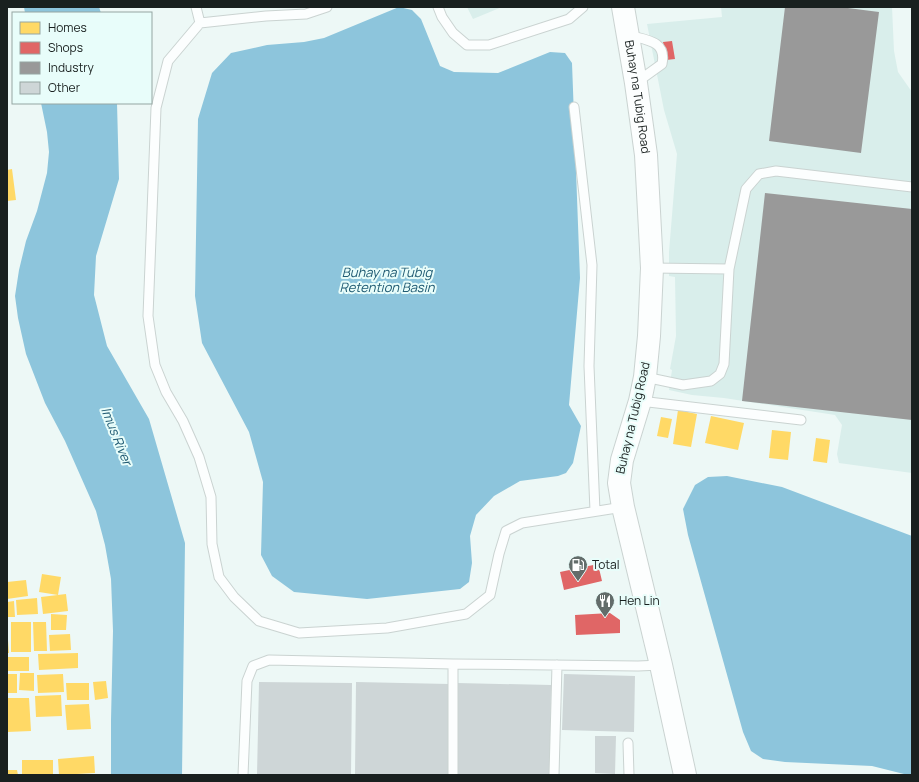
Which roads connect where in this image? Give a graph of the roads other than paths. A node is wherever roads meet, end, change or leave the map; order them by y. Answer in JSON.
{"nodes":[{"id":1,"x":196,"y":7,"type":"edge"},
{"id":2,"x":327,"y":7,"type":"edge"},
{"id":3,"x":438,"y":7,"type":"edge"},
{"id":4,"x":583,"y":7,"type":"edge"},
{"id":5,"x":623,"y":7,"type":"edge"},
{"id":6,"x":265,"y":11,"type":"edge"},
{"id":7,"x":200,"y":23,"type":"junction"},
{"id":8,"x":628,"y":35,"type":"junction"},
{"id":9,"x":636,"y":83,"type":"junction"},
{"id":10,"x":574,"y":107,"type":"dead end"},
{"id":11,"x":912,"y":187,"type":"edge"},
{"id":12,"x":652,"y":268,"type":"junction"},
{"id":13,"x":729,"y":269,"type":"junction"},
{"id":14,"x":645,"y":377,"type":"junction"},
{"id":15,"x":640,"y":401,"type":"junction"},
{"id":16,"x":801,"y":420,"type":"dead end"},
{"id":17,"x":622,"y":507,"type":"junction"},
{"id":18,"x":595,"y":511,"type":"junction"},
{"id":19,"x":453,"y":664,"type":"junction"},
{"id":20,"x":557,"y":665,"type":"junction"},
{"id":21,"x":661,"y":665,"type":"junction"},
{"id":22,"x":628,"y":743,"type":"dead end"},
{"id":23,"x":243,"y":775,"type":"edge"},
{"id":24,"x":453,"y":775,"type":"edge"},
{"id":25,"x":554,"y":775,"type":"edge"},
{"id":26,"x":629,"y":775,"type":"edge"},
{"id":27,"x":685,"y":775,"type":"edge"}],
"edges":[{"from":1,"to":7,"type":"lane"},
{"from":2,"to":6,"type":"lane"},
{"from":3,"to":4,"type":"lane"},
{"from":5,"to":8,"type":"main road","name":"Buhay na Tubig Road"},
{"from":6,"to":7,"type":"lane"},
{"from":7,"to":18,"type":"lane"},
{"from":8,"to":9,"type":"main road","name":"Buhay na Tubig Road"},
{"from":8,"to":9,"type":"lane"},
{"from":9,"to":12,"type":"main road","name":"Buhay na Tubig Road"},
{"from":10,"to":18,"type":"lane"},
{"from":11,"to":13,"type":"lane"},
{"from":12,"to":13,"type":"lane"},
{"from":12,"to":14,"type":"main road","name":"Buhay na Tubig Road"},
{"from":13,"to":14,"type":"lane"},
{"from":14,"to":15,"type":"main road","name":"Buhay na Tubig Road"},
{"from":15,"to":16,"type":"lane"},
{"from":15,"to":17,"type":"main road","name":"Buhay na Tubig Road"},
{"from":17,"to":18,"type":"lane"},
{"from":17,"to":21,"type":"main road","name":"Buhay na Tubig Road"},
{"from":19,"to":20,"type":"lane"},
{"from":19,"to":23,"type":"lane"},
{"from":19,"to":24,"type":"lane"},
{"from":20,"to":21,"type":"lane"},
{"from":20,"to":25,"type":"lane"},
{"from":21,"to":27,"type":"main road","name":"Buhay na Tubig Road"},
{"from":22,"to":26,"type":"lane"}]}
